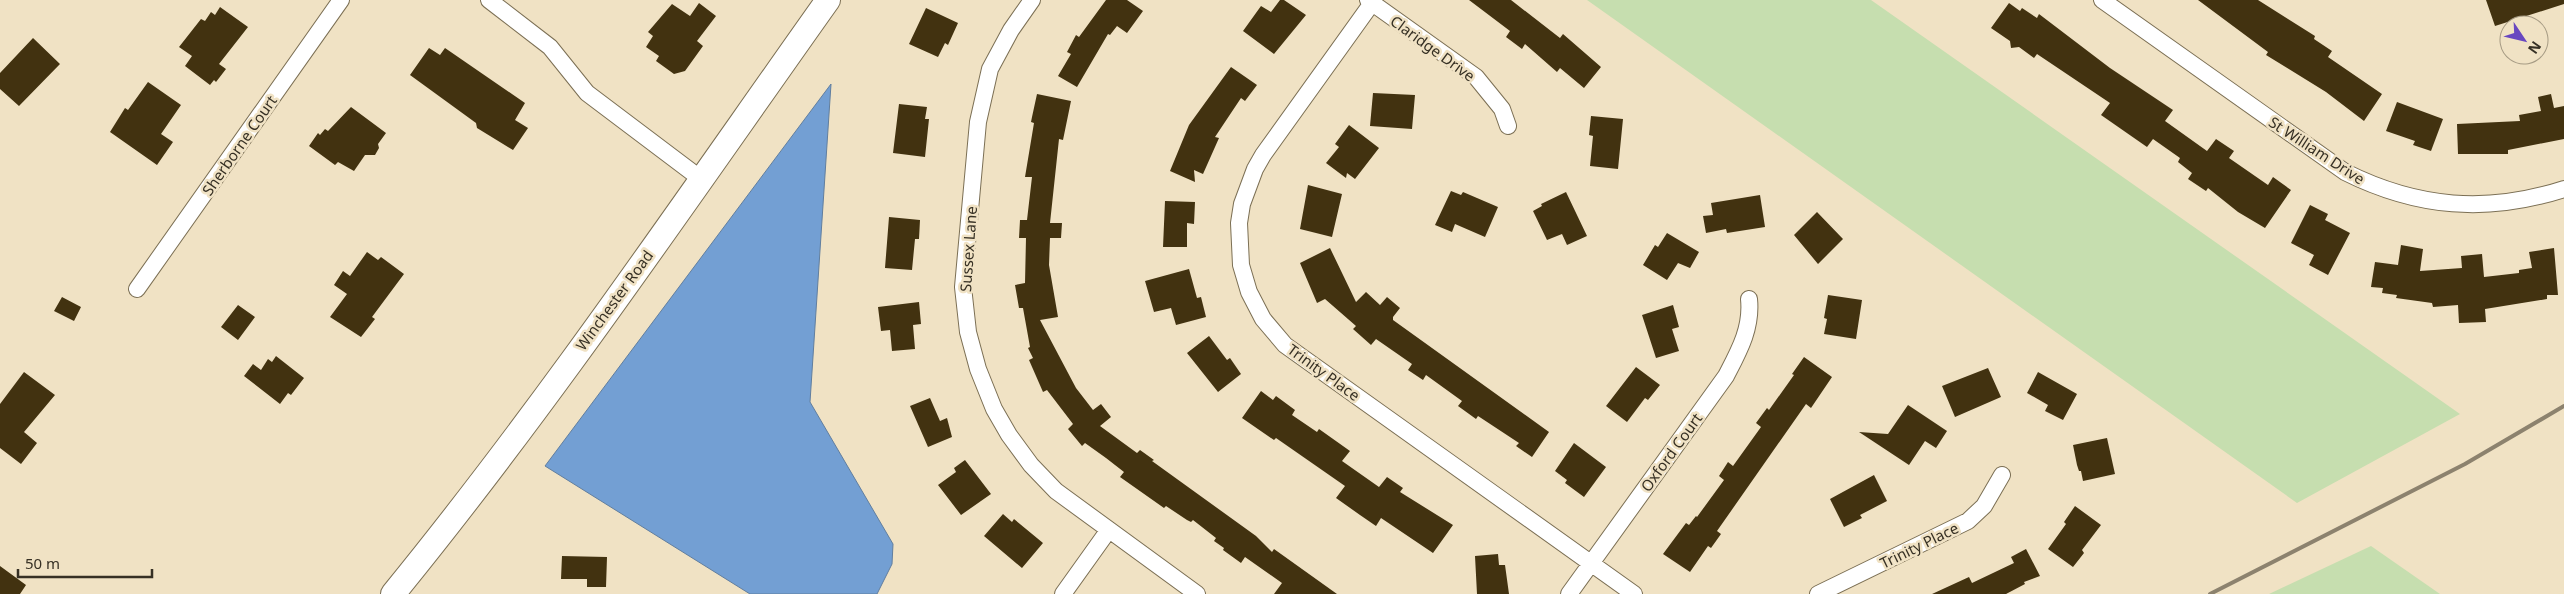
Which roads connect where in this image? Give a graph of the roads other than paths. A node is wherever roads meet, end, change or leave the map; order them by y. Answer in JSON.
{"nodes":[{"id":1,"x":340,"y":0,"type":"edge"},
{"id":2,"x":489,"y":0,"type":"edge"},
{"id":3,"x":828,"y":0,"type":"edge"},
{"id":4,"x":1032,"y":0,"type":"edge"},
{"id":5,"x":2102,"y":0,"type":"edge"},
{"id":6,"x":1370,"y":1,"type":"edge"},
{"id":7,"x":1508,"y":126,"type":"dead end"},
{"id":8,"x":701,"y":179,"type":"junction"},
{"id":9,"x":2564,"y":189,"type":"edge"},
{"id":10,"x":137,"y":290,"type":"dead end"},
{"id":11,"x":1749,"y":300,"type":"dead end"},
{"id":12,"x":2002,"y":475,"type":"dead end"},
{"id":13,"x":1108,"y":531,"type":"junction"},
{"id":14,"x":1591,"y":563,"type":"junction"},
{"id":15,"x":393,"y":594,"type":"edge"},
{"id":16,"x":1063,"y":594,"type":"edge"},
{"id":17,"x":1197,"y":594,"type":"edge"},
{"id":18,"x":1569,"y":594,"type":"edge"},
{"id":19,"x":1634,"y":594,"type":"edge"},
{"id":20,"x":1818,"y":594,"type":"edge"}],
"edges":[{"from":1,"to":10,"type":"street","name":"Sherborne Court"},
{"from":2,"to":8,"type":"street"},
{"from":3,"to":8,"type":"main road","name":"Winchester Road"},
{"from":4,"to":13,"type":"street","name":"Sussex Lane"},
{"from":5,"to":9,"type":"street","name":"St William Drive"},
{"from":6,"to":7,"type":"street","name":"Claridge Drive"},
{"from":6,"to":14,"type":"street","name":"Trinity Place"},
{"from":8,"to":15,"type":"main road","name":"Winchester Road"},
{"from":11,"to":14,"type":"street","name":"Oxford Court"},
{"from":12,"to":20,"type":"street","name":"Trinity Place"},
{"from":13,"to":16,"type":"street"},
{"from":13,"to":17,"type":"street","name":"Sussex Lane"},
{"from":14,"to":18,"type":"street","name":"Oxford Court"},
{"from":14,"to":19,"type":"street","name":"Trinity Place"}]}
